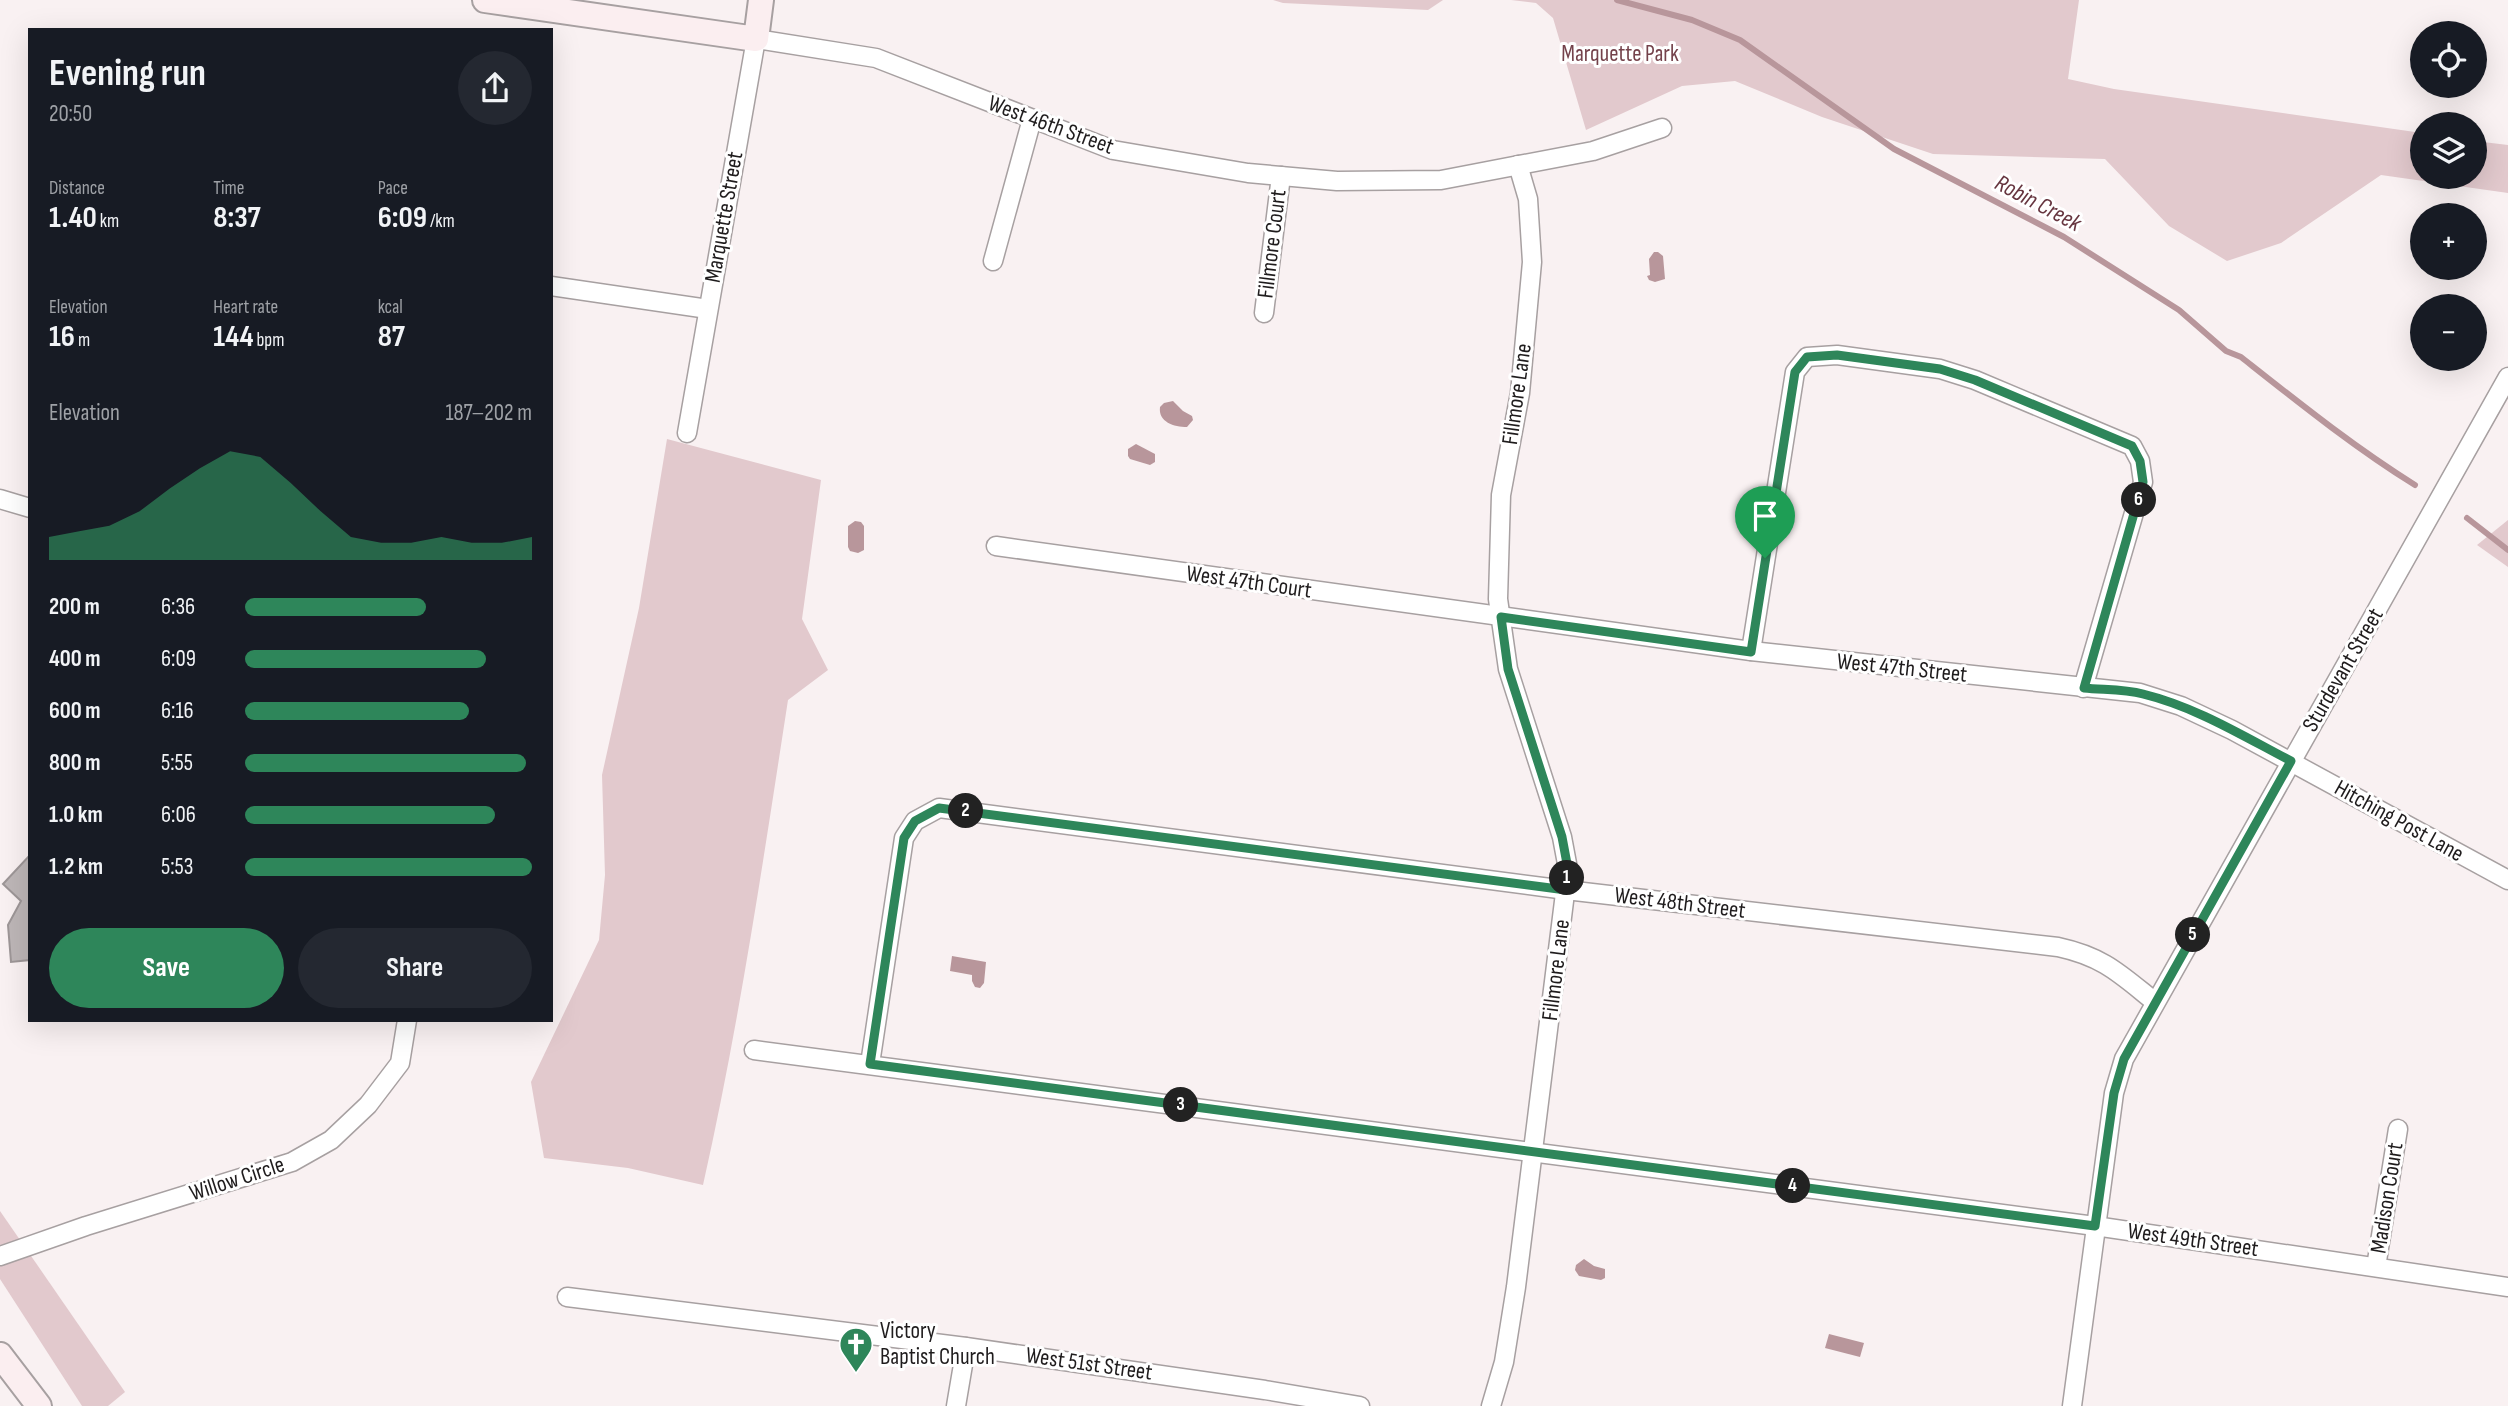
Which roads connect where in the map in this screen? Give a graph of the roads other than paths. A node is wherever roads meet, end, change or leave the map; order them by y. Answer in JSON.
{"nodes":[{"id":1,"x":485,"y":0,"type":"edge"},
{"id":2,"x":761,"y":0,"type":"edge"},
{"id":3,"x":756,"y":39,"type":"junction"},
{"id":4,"x":1032,"y":119,"type":"junction"},
{"id":5,"x":1662,"y":128,"type":"dead end"},
{"id":6,"x":1518,"y":165,"type":"junction"},
{"id":7,"x":1281,"y":176,"type":"junction"},
{"id":8,"x":993,"y":261,"type":"dead end"},
{"id":9,"x":553,"y":286,"type":"edge"},
{"id":10,"x":708,"y":309,"type":"junction"},
{"id":11,"x":1264,"y":313,"type":"dead end"},
{"id":12,"x":2508,"y":377,"type":"edge"},
{"id":13,"x":687,"y":433,"type":"dead end"},
{"id":14,"x":0,"y":499,"type":"edge"},
{"id":15,"x":28,"y":507,"type":"edge"},
{"id":16,"x":996,"y":547,"type":"dead end"},
{"id":17,"x":1501,"y":617,"type":"junction"},
{"id":18,"x":1751,"y":652,"type":"junction"},
{"id":19,"x":2084,"y":688,"type":"junction"},
{"id":20,"x":2291,"y":761,"type":"junction"},
{"id":21,"x":2508,"y":880,"type":"edge"},
{"id":22,"x":1566,"y":890,"type":"junction"},
{"id":23,"x":2155,"y":1002,"type":"junction"},
{"id":24,"x":407,"y":1022,"type":"edge"},
{"id":25,"x":754,"y":1050,"type":"dead end"},
{"id":26,"x":870,"y":1064,"type":"junction"},
{"id":27,"x":2398,"y":1129,"type":"dead end"},
{"id":28,"x":1534,"y":1152,"type":"junction"},
{"id":29,"x":2095,"y":1226,"type":"junction"},
{"id":30,"x":0,"y":1256,"type":"edge"},
{"id":31,"x":2376,"y":1267,"type":"junction"},
{"id":32,"x":2508,"y":1287,"type":"edge"},
{"id":33,"x":568,"y":1297,"type":"dead end"},
{"id":34,"x":966,"y":1347,"type":"junction"},
{"id":35,"x":0,"y":1355,"type":"edge"},
{"id":36,"x":39,"y":1406,"type":"edge"},
{"id":37,"x":956,"y":1406,"type":"edge"},
{"id":38,"x":1360,"y":1406,"type":"edge"},
{"id":39,"x":1491,"y":1406,"type":"edge"},
{"id":40,"x":2072,"y":1406,"type":"edge"}],
"edges":[{"from":1,"to":3,"type":"street","name":"West 46th Street"},
{"from":2,"to":3,"type":"street","name":"Marquette Street"},
{"from":3,"to":4,"type":"street","name":"West 46th Street"},
{"from":3,"to":10,"type":"street","name":"Marquette Street"},
{"from":4,"to":7,"type":"street","name":"West 46th Street"},
{"from":4,"to":8,"type":"street"},
{"from":5,"to":6,"type":"street","name":"West 46th Street"},
{"from":6,"to":7,"type":"street","name":"West 46th Street"},
{"from":6,"to":17,"type":"street","name":"Fillmore Lane"},
{"from":7,"to":11,"type":"street","name":"Fillmore Court"},
{"from":9,"to":10,"type":"street"},
{"from":10,"to":13,"type":"street","name":"Marquette Street"},
{"from":12,"to":20,"type":"street","name":"Sturdevant Street"},
{"from":14,"to":15,"type":"street"},
{"from":16,"to":17,"type":"street","name":"West 47th Court"},
{"from":17,"to":18,"type":"street","name":"West 47th Street"},
{"from":17,"to":22,"type":"street","name":"Fillmore Lane"},
{"from":18,"to":19,"type":"street","name":"West 47th Street"},
{"from":18,"to":19,"type":"street"},
{"from":19,"to":20,"type":"street","name":"West 47th Street"},
{"from":20,"to":21,"type":"street","name":"Hitching Post Lane"},
{"from":20,"to":23,"type":"street","name":"Sturdevant Street"},
{"from":22,"to":23,"type":"street","name":"West 48th Street"},
{"from":22,"to":26,"type":"street","name":"West 48th Street"},
{"from":22,"to":28,"type":"street","name":"Fillmore Lane"},
{"from":23,"to":29,"type":"street","name":"Sturdevant Street"},
{"from":24,"to":30,"type":"street","name":"Willow Circle"},
{"from":25,"to":26,"type":"street","name":"West 49th Street"},
{"from":26,"to":28,"type":"street","name":"West 49th Street"},
{"from":27,"to":31,"type":"street","name":"Madison Court"},
{"from":28,"to":29,"type":"street","name":"West 49th Street"},
{"from":28,"to":39,"type":"street","name":"Fillmore Lane"},
{"from":29,"to":31,"type":"street","name":"West 49th Street"},
{"from":29,"to":40,"type":"street","name":"Sturdevant Street"},
{"from":31,"to":32,"type":"street","name":"West 49th Street"},
{"from":33,"to":34,"type":"street","name":"West 51st Street"},
{"from":34,"to":37,"type":"street"},
{"from":34,"to":38,"type":"street","name":"West 51st Street"},
{"from":35,"to":36,"type":"street"}]}
